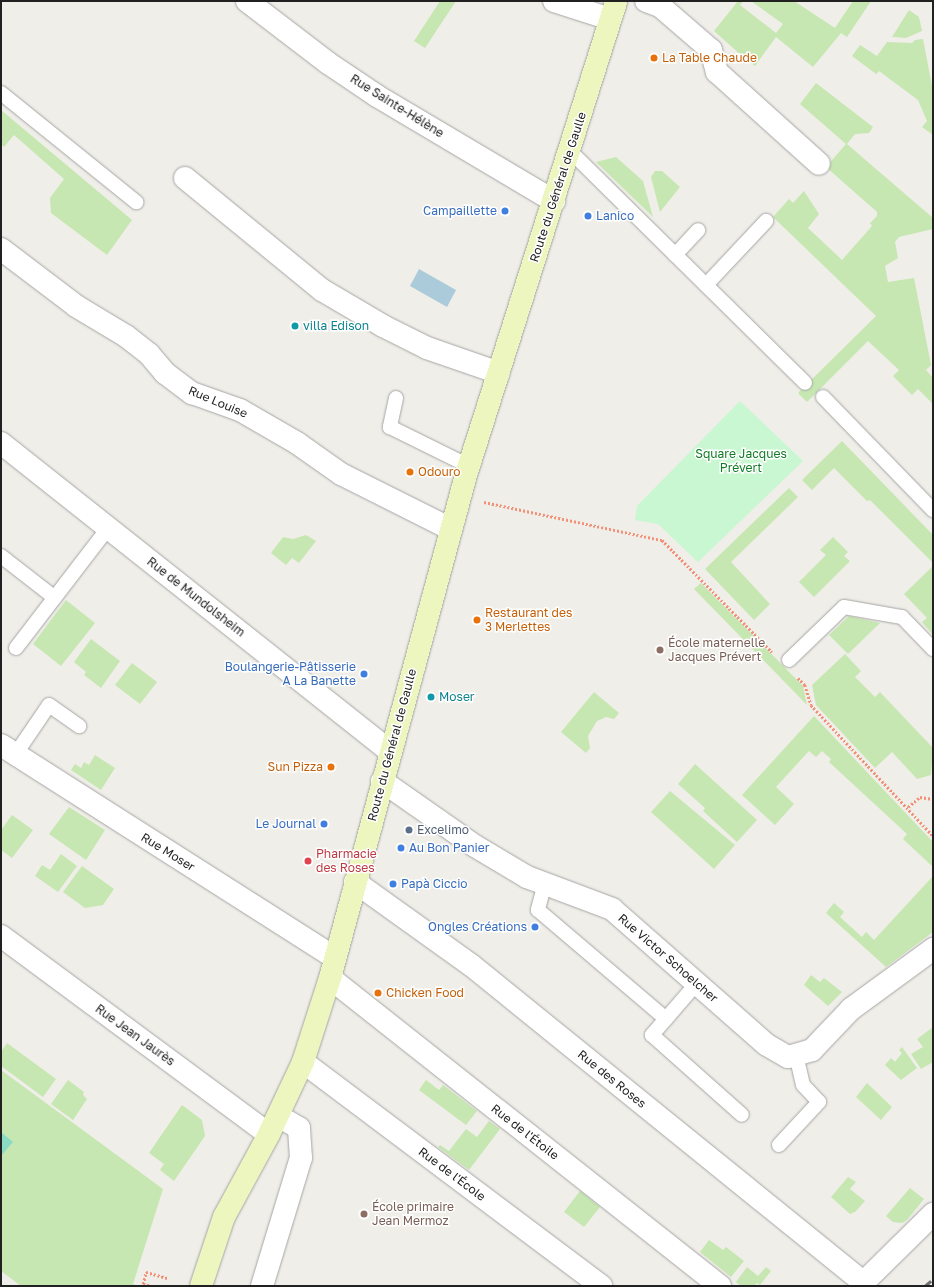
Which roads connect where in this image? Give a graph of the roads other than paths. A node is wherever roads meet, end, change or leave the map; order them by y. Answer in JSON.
{"nodes":[{"id":1,"x":247,"y":1,"type":"edge"},
{"id":2,"x":554,"y":1,"type":"edge"},
{"id":3,"x":646,"y":1,"type":"edge"},
{"id":4,"x":613,"y":10,"type":"edge"},
{"id":5,"x":1,"y":93,"type":"edge"},
{"id":6,"x":570,"y":151,"type":"junction"},
{"id":7,"x":819,"y":164,"type":"dead end"},
{"id":8,"x":185,"y":178,"type":"dead end"},
{"id":9,"x":554,"y":201,"type":"junction"},
{"id":10,"x":136,"y":202,"type":"dead end"},
{"id":11,"x":766,"y":221,"type":"dead end"},
{"id":12,"x":698,"y":230,"type":"dead end"},
{"id":13,"x":1,"y":250,"type":"edge"},
{"id":14,"x":675,"y":255,"type":"junction"},
{"id":15,"x":706,"y":285,"type":"junction"},
{"id":16,"x":499,"y":373,"type":"junction"},
{"id":17,"x":805,"y":383,"type":"dead end"},
{"id":18,"x":823,"y":397,"type":"dead end"},
{"id":19,"x":396,"y":398,"type":"dead end"},
{"id":20,"x":1,"y":443,"type":"edge"},
{"id":21,"x":469,"y":466,"type":"junction"},
{"id":22,"x":933,"y":510,"type":"edge"},
{"id":23,"x":108,"y":528,"type":"junction"},
{"id":24,"x":451,"y":529,"type":"junction"},
{"id":25,"x":1,"y":556,"type":"edge"},
{"id":26,"x":55,"y":598,"type":"junction"},
{"id":27,"x":16,"y":648,"type":"dead end"},
{"id":28,"x":933,"y":649,"type":"edge"},
{"id":29,"x":789,"y":660,"type":"dead end"},
{"id":30,"x":79,"y":726,"type":"dead end"},
{"id":31,"x":8,"y":750,"type":"edge"},
{"id":32,"x":390,"y":751,"type":"junction"},
{"id":33,"x":382,"y":781,"type":"junction"},
{"id":34,"x":355,"y":882,"type":"junction"},
{"id":35,"x":545,"y":883,"type":"junction"},
{"id":36,"x":1,"y":936,"type":"edge"},
{"id":37,"x":933,"y":949,"type":"edge"},
{"id":38,"x":332,"y":968,"type":"junction"},
{"id":39,"x":697,"y":983,"type":"junction"},
{"id":40,"x":666,"y":1019,"type":"junction"},
{"id":41,"x":796,"y":1055,"type":"junction"},
{"id":42,"x":303,"y":1062,"type":"junction"},
{"id":43,"x":742,"y":1114,"type":"dead end"},
{"id":44,"x":274,"y":1125,"type":"junction"},
{"id":45,"x":779,"y":1145,"type":"dead end"},
{"id":46,"x":933,"y":1214,"type":"edge"},
{"id":47,"x":862,"y":1284,"type":"edge"},
{"id":48,"x":201,"y":1286,"type":"edge"},
{"id":49,"x":262,"y":1286,"type":"edge"},
{"id":50,"x":601,"y":1286,"type":"edge"},
{"id":51,"x":720,"y":1286,"type":"edge"}],
"edges":[{"from":1,"to":9,"type":"street","name":"Rue Sainte-Hélène"},
{"from":2,"to":4,"type":"street"},
{"from":3,"to":7,"type":"street"},
{"from":4,"to":6,"type":"main road","name":"Route du Général de Gaulle"},
{"from":5,"to":10,"type":"lane"},
{"from":6,"to":9,"type":"main road","name":"Route du Général de Gaulle"},
{"from":6,"to":14,"type":"lane"},
{"from":8,"to":16,"type":"street"},
{"from":9,"to":16,"type":"main road","name":"Route du Général de Gaulle"},
{"from":11,"to":15,"type":"lane"},
{"from":12,"to":14,"type":"lane"},
{"from":13,"to":24,"type":"street","name":"Rue Louise"},
{"from":14,"to":15,"type":"lane"},
{"from":15,"to":17,"type":"lane"},
{"from":16,"to":21,"type":"main road","name":"Route du Général de Gaulle"},
{"from":18,"to":22,"type":"lane"},
{"from":19,"to":21,"type":"lane"},
{"from":20,"to":23,"type":"street","name":"Rue de Mundolsheim"},
{"from":21,"to":24,"type":"main road","name":"Route du Général de Gaulle"},
{"from":23,"to":26,"type":"lane"},
{"from":23,"to":32,"type":"street","name":"Rue de Mundolsheim"},
{"from":24,"to":32,"type":"main road","name":"Route du Général de Gaulle"},
{"from":25,"to":26,"type":"lane"},
{"from":26,"to":27,"type":"lane"},
{"from":28,"to":29,"type":"lane"},
{"from":30,"to":31,"type":"lane"},
{"from":31,"to":38,"type":"street","name":"Rue Moser"},
{"from":32,"to":33,"type":"main road","name":"Route du Général de Gaulle"},
{"from":33,"to":34,"type":"main road","name":"Route du Général de Gaulle"},
{"from":33,"to":35,"type":"street","name":"Rue Victor Schoelcher"},
{"from":34,"to":38,"type":"main road","name":"Route du Général de Gaulle"},
{"from":34,"to":47,"type":"street","name":"Rue des Roses"},
{"from":35,"to":39,"type":"street","name":"Rue Victor Schoelcher"},
{"from":35,"to":40,"type":"lane"},
{"from":36,"to":44,"type":"street","name":"Rue Jean Jaurès"},
{"from":37,"to":41,"type":"street"},
{"from":38,"to":42,"type":"main road","name":"Route du Général de Gaulle"},
{"from":38,"to":51,"type":"street","name":"Rue de l'Étoile"},
{"from":39,"to":40,"type":"lane"},
{"from":39,"to":41,"type":"street","name":"Rue Victor Schoelcher"},
{"from":40,"to":43,"type":"lane"},
{"from":41,"to":45,"type":"lane"},
{"from":42,"to":44,"type":"main road","name":"Route du Général de Gaulle"},
{"from":42,"to":50,"type":"street","name":"Rue de l'École"},
{"from":44,"to":48,"type":"main road","name":"Route du Général de Gaulle"},
{"from":44,"to":49,"type":"street"},
{"from":46,"to":47,"type":"street"}]}
